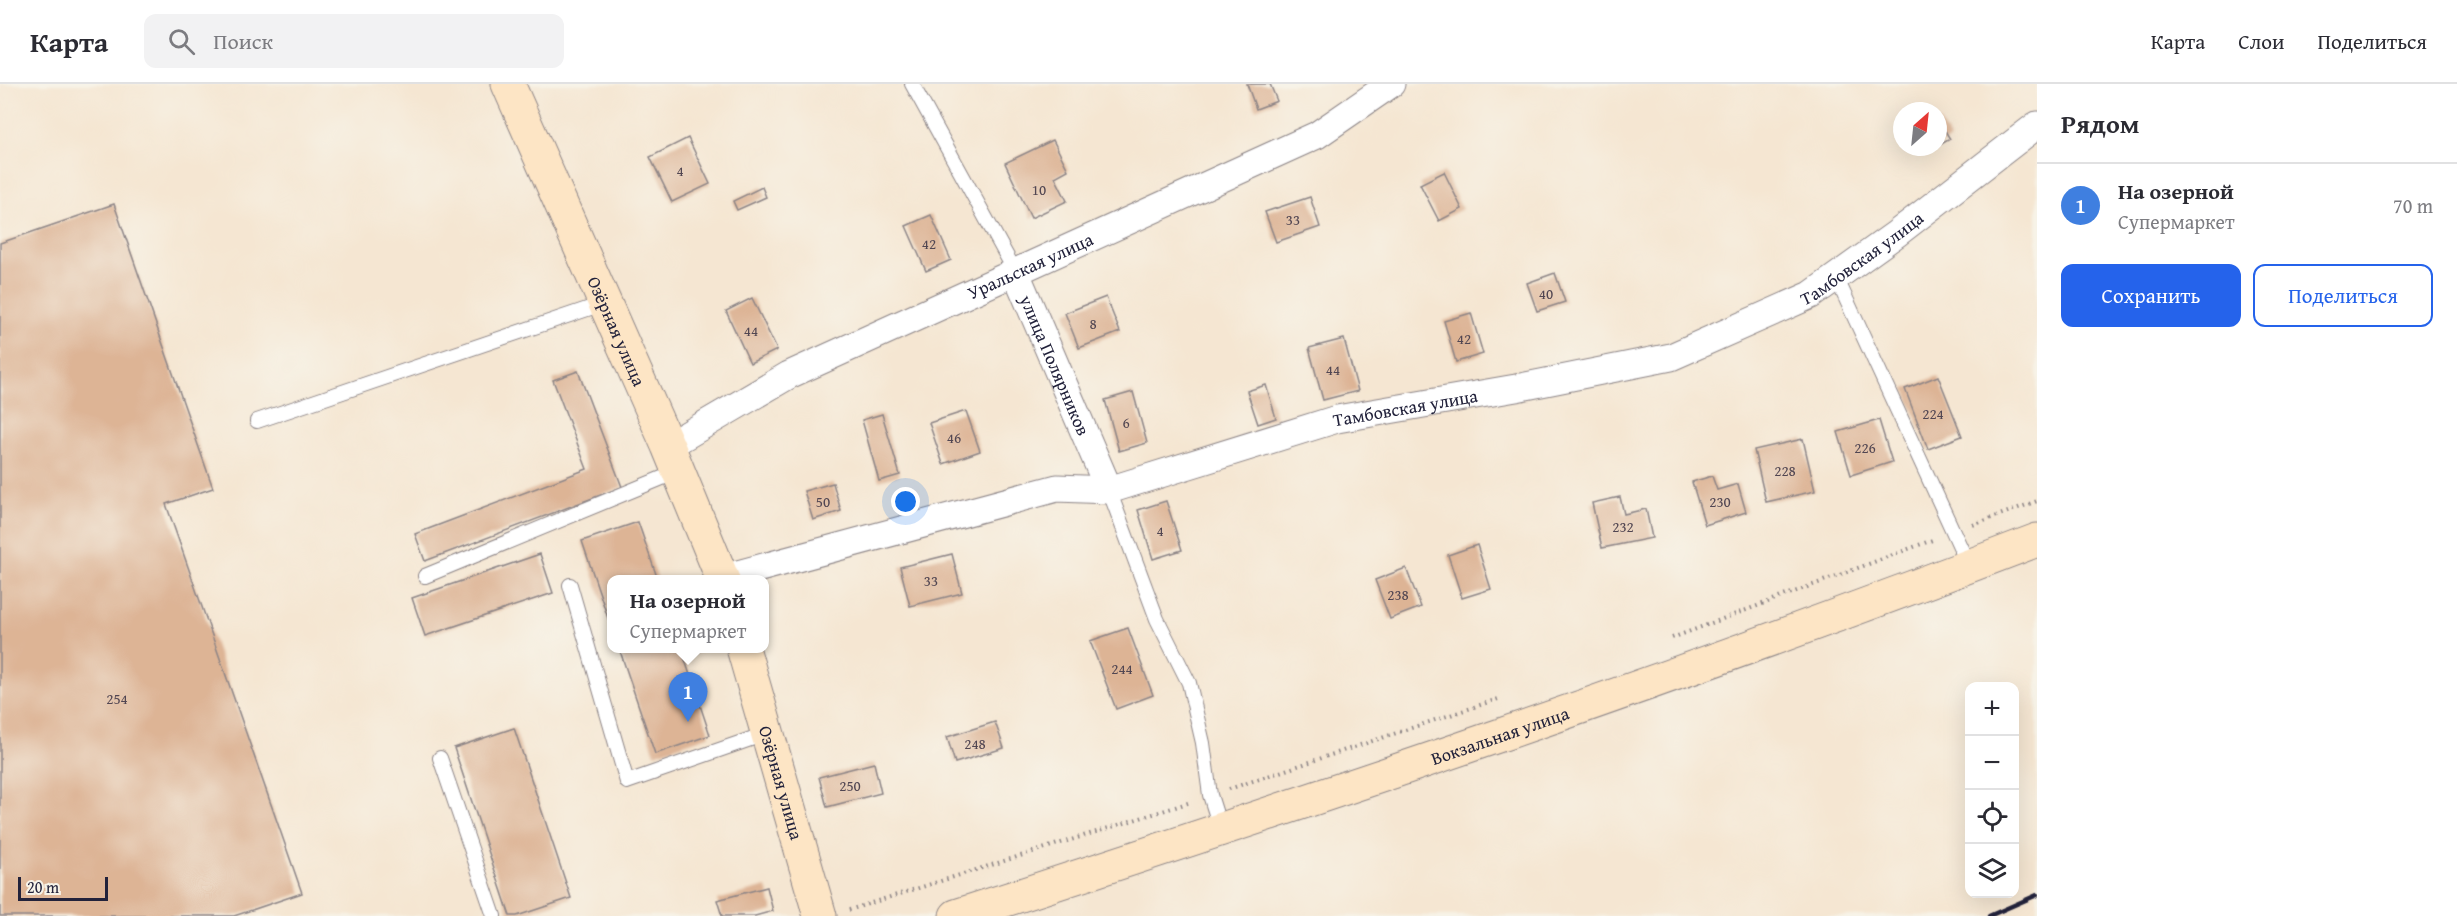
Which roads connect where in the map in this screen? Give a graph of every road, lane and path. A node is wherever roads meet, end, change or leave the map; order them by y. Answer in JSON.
{"nodes":[{"id":1,"x":508,"y":84,"type":"edge"},
{"id":2,"x":912,"y":84,"type":"edge"},
{"id":3,"x":1391,"y":84,"type":"edge"},
{"id":4,"x":2037,"y":125,"type":"edge"},
{"id":5,"x":1016,"y":273,"type":"junction"},
{"id":6,"x":1836,"y":277,"type":"junction"},
{"id":7,"x":605,"y":303,"type":"junction"},
{"id":8,"x":257,"y":421,"type":"dead end"},
{"id":9,"x":673,"y":459,"type":"junction"},
{"id":10,"x":1109,"y":490,"type":"junction"},
{"id":11,"x":2037,"y":501,"type":"edge"},
{"id":12,"x":1952,"y":533,"type":"junction"},
{"id":13,"x":2037,"y":540,"type":"edge"},
{"id":14,"x":1969,"y":566,"type":"junction"},
{"id":15,"x":721,"y":575,"type":"edge"},
{"id":16,"x":738,"y":575,"type":"edge"},
{"id":17,"x":425,"y":576,"type":"dead end"},
{"id":18,"x":570,"y":585,"type":"dead end"},
{"id":19,"x":1666,"y":640,"type":"dead end"},
{"id":20,"x":744,"y":653,"type":"edge"},
{"id":21,"x":1511,"y":695,"type":"dead end"},
{"id":22,"x":768,"y":733,"type":"junction"},
{"id":23,"x":440,"y":758,"type":"dead end"},
{"id":24,"x":1210,"y":795,"type":"junction"},
{"id":25,"x":1221,"y":830,"type":"junction"},
{"id":26,"x":831,"y":914,"type":"edge"},
{"id":27,"x":494,"y":916,"type":"edge"},
{"id":28,"x":956,"y":916,"type":"edge"}],
"edges":[{"from":1,"to":7,"type":"street","name":"Озёрная улица"},
{"from":2,"to":5,"type":"lane","name":"улица Полярников"},
{"from":3,"to":5,"type":"street","name":"Уральская улица"},
{"from":4,"to":6,"type":"street","name":"Тамбовская улица"},
{"from":5,"to":9,"type":"street","name":"Уральская улица"},
{"from":5,"to":10,"type":"street","name":"улица Полярников"},
{"from":6,"to":10,"type":"street","name":"Тамбовская улица"},
{"from":6,"to":12,"type":"lane"},
{"from":7,"to":8,"type":"lane"},
{"from":7,"to":9,"type":"street","name":"Озёрная улица"},
{"from":9,"to":15,"type":"street","name":"Озёрная улица"},
{"from":9,"to":17,"type":"lane"},
{"from":10,"to":16,"type":"street","name":"Тамбовская улица"},
{"from":10,"to":24,"type":"lane"},
{"from":11,"to":12,"type":"path"},
{"from":12,"to":14,"type":"lane"},
{"from":12,"to":19,"type":"path"},
{"from":13,"to":14,"type":"street","name":"Вокзальная улица"},
{"from":14,"to":25,"type":"street","name":"Вокзальная улица"},
{"from":18,"to":22,"type":"lane"},
{"from":20,"to":22,"type":"street","name":"Озёрная улица"},
{"from":21,"to":24,"type":"path"},
{"from":22,"to":26,"type":"street","name":"Озёрная улица"},
{"from":23,"to":27,"type":"lane"},
{"from":24,"to":25,"type":"lane"},
{"from":24,"to":26,"type":"path"},
{"from":25,"to":28,"type":"street","name":"Вокзальная улица"}]}
